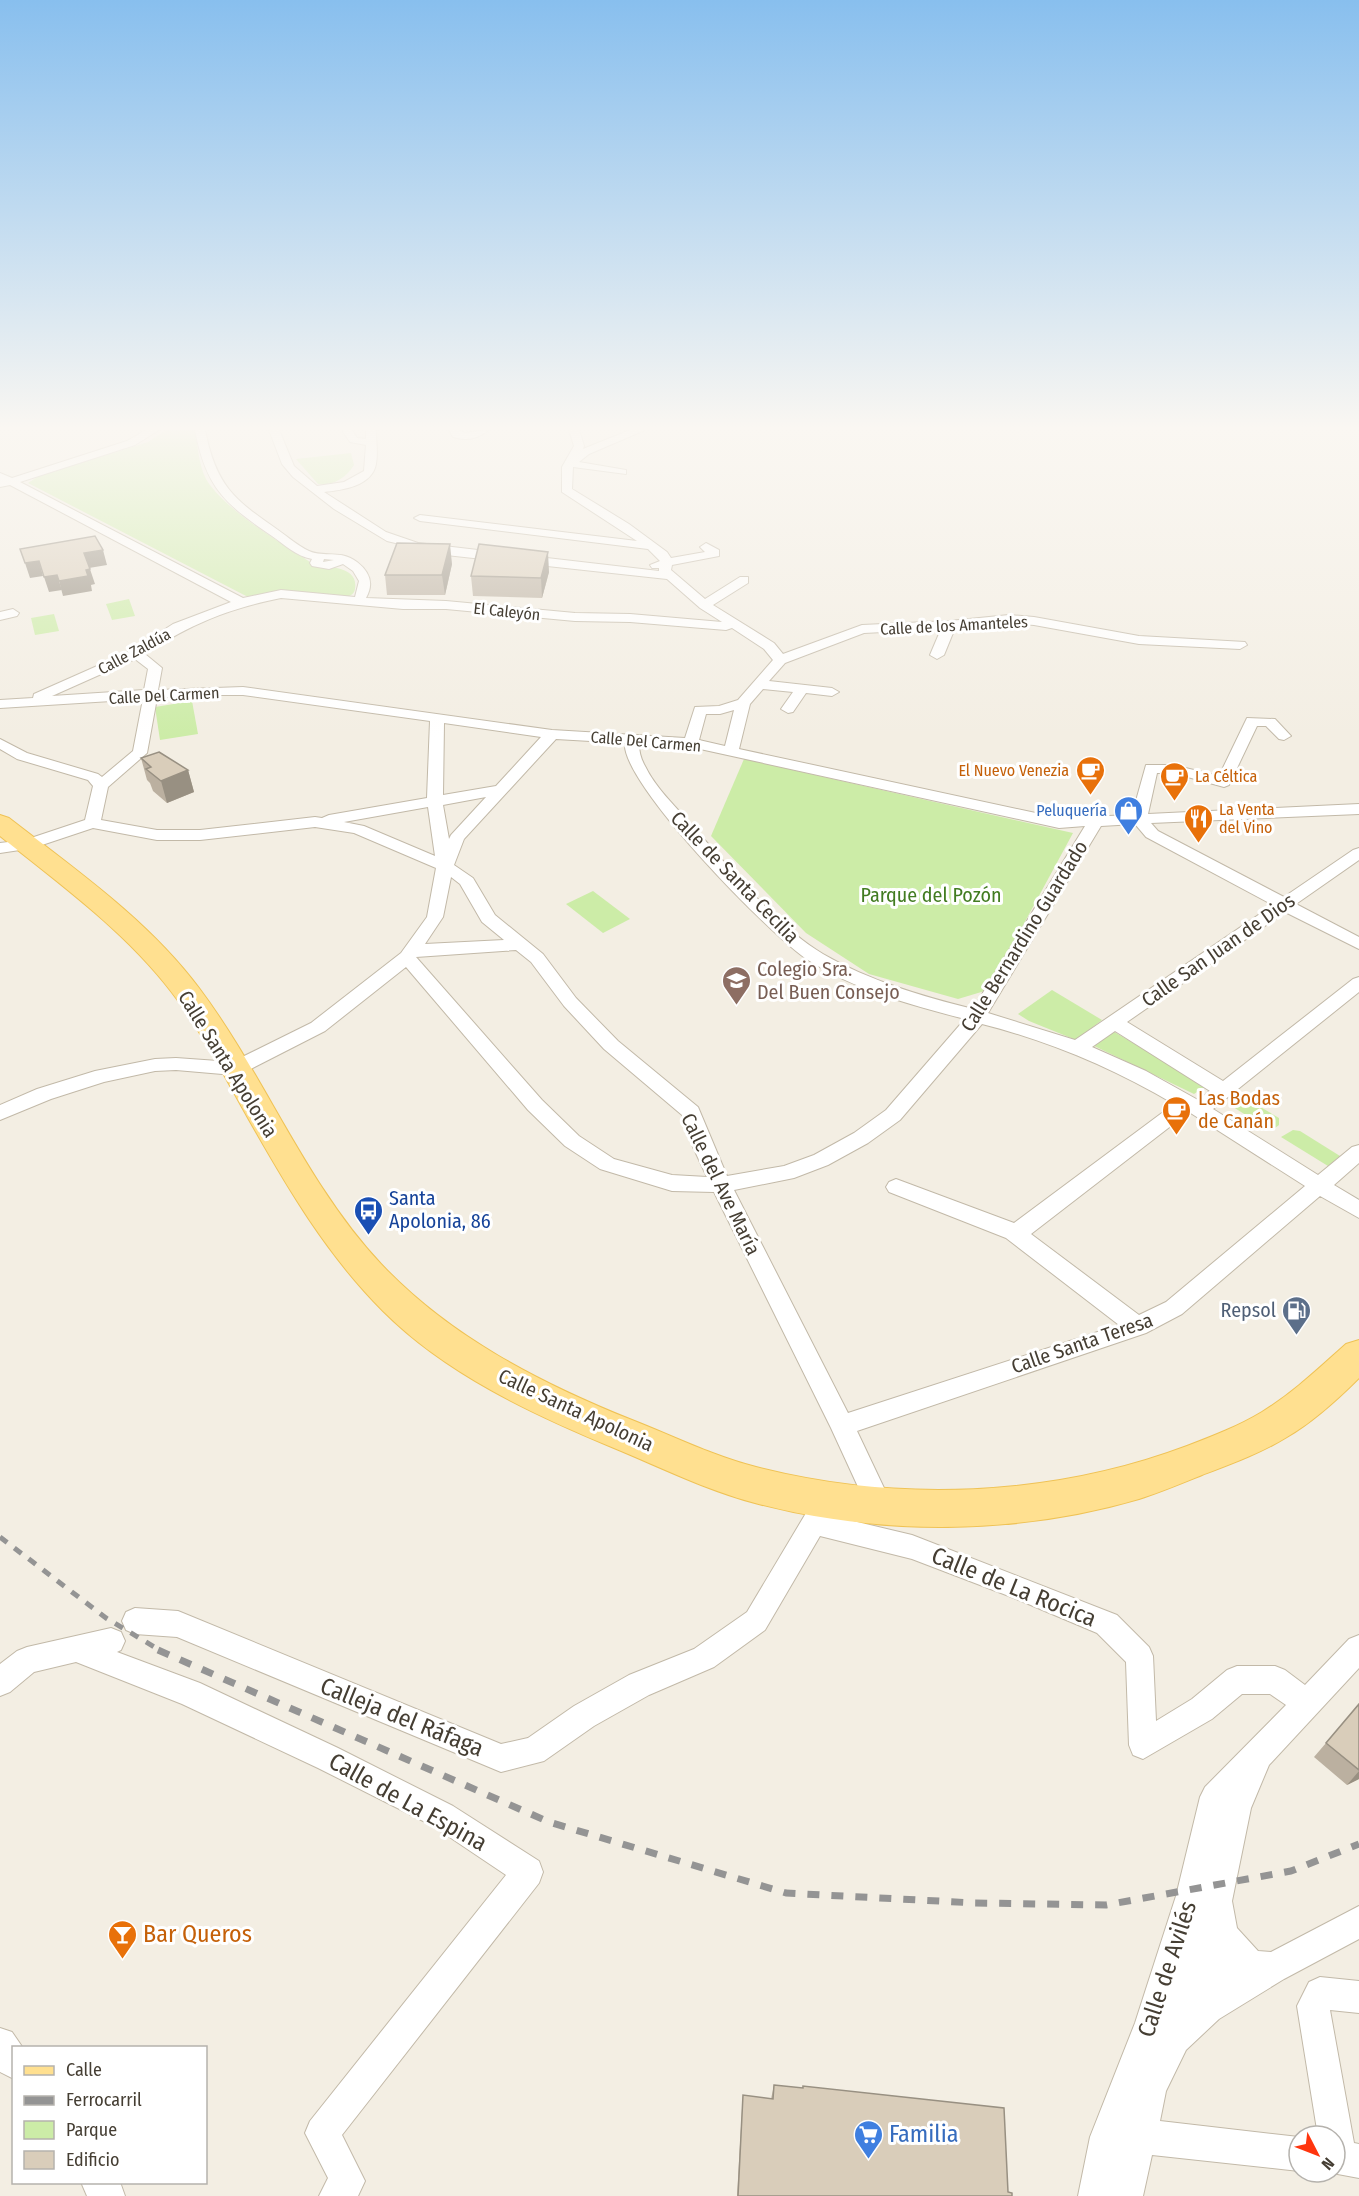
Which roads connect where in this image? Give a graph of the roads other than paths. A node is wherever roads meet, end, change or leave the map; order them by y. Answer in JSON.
{"nodes":[{"id":1,"x":104,"y":532,"type":"edge"},
{"id":2,"x":274,"y":532,"type":"edge"},
{"id":3,"x":378,"y":532,"type":"edge"},
{"id":4,"x":512,"y":532,"type":"edge"},
{"id":5,"x":631,"y":532,"type":"edge"},
{"id":6,"x":705,"y":550,"type":"dead end"},
{"id":7,"x":651,"y":558,"type":"junction"},
{"id":8,"x":667,"y":567,"type":"junction"},
{"id":9,"x":614,"y":571,"type":"junction"},
{"id":10,"x":744,"y":580,"type":"dead end"},
{"id":11,"x":281,"y":594,"type":"joint"},
{"id":12,"x":359,"y":600,"type":"junction"},
{"id":13,"x":241,"y":602,"type":"junction"},
{"id":14,"x":704,"y":605,"type":"junction"},
{"id":15,"x":732,"y":624,"type":"junction"},
{"id":16,"x":949,"y":626,"type":"junction"},
{"id":17,"x":1240,"y":645,"type":"dead end"},
{"id":18,"x":136,"y":654,"type":"junction"},
{"id":19,"x":937,"y":655,"type":"dead end"},
{"id":20,"x":780,"y":660,"type":"junction"},
{"id":21,"x":759,"y":684,"type":"junction"},
{"id":22,"x":801,"y":690,"type":"junction"},
{"id":23,"x":832,"y":692,"type":"dead end"},
{"id":24,"x":150,"y":695,"type":"junction"},
{"id":25,"x":29,"y":702,"type":"junction"},
{"id":26,"x":742,"y":703,"type":"junction"},
{"id":27,"x":0,"y":704,"type":"edge"},
{"id":28,"x":788,"y":709,"type":"dead end"},
{"id":29,"x":437,"y":718,"type":"junction"},
{"id":30,"x":552,"y":734,"type":"junction"},
{"id":31,"x":1284,"y":736,"type":"dead end"},
{"id":32,"x":633,"y":738,"type":"junction"},
{"id":33,"x":0,"y":743,"type":"edge"},
{"id":34,"x":691,"y":743,"type":"junction"},
{"id":35,"x":731,"y":751,"type":"junction"},
{"id":36,"x":101,"y":785,"type":"junction"},
{"id":37,"x":500,"y":790,"type":"junction"},
{"id":38,"x":435,"y":800,"type":"junction"},
{"id":39,"x":1359,"y":809,"type":"edge"},
{"id":40,"x":1139,"y":819,"type":"junction"},
{"id":41,"x":315,"y":822,"type":"junction"},
{"id":42,"x":0,"y":823,"type":"edge"},
{"id":43,"x":1095,"y":823,"type":"junction"},
{"id":44,"x":92,"y":824,"type":"junction"},
{"id":45,"x":14,"y":847,"type":"edge"},
{"id":46,"x":1359,"y":853,"type":"edge"},
{"id":47,"x":445,"y":866,"type":"junction"},
{"id":48,"x":1284,"y":904,"type":"junction"},
{"id":49,"x":522,"y":944,"type":"junction"},
{"id":50,"x":1359,"y":944,"type":"edge"},
{"id":51,"x":409,"y":953,"type":"junction"},
{"id":52,"x":1359,"y":983,"type":"edge"},
{"id":53,"x":978,"y":1017,"type":"junction"},
{"id":54,"x":1114,"y":1022,"type":"junction"},
{"id":55,"x":1077,"y":1048,"type":"junction"},
{"id":56,"x":234,"y":1069,"type":"junction"},
{"id":57,"x":1224,"y":1090,"type":"junction"},
{"id":58,"x":1195,"y":1106,"type":"junction"},
{"id":59,"x":0,"y":1113,"type":"edge"},
{"id":60,"x":1359,"y":1152,"type":"edge"},
{"id":61,"x":721,"y":1185,"type":"junction"},
{"id":62,"x":896,"y":1187,"type":"dead end"},
{"id":63,"x":1321,"y":1187,"type":"junction"},
{"id":64,"x":1359,"y":1210,"type":"edge"},
{"id":65,"x":1014,"y":1232,"type":"junction"},
{"id":66,"x":1138,"y":1327,"type":"junction"},
{"id":67,"x":1359,"y":1355,"type":"edge"},
{"id":68,"x":842,"y":1425,"type":"junction"},
{"id":69,"x":880,"y":1507,"type":"junction"},
{"id":70,"x":820,"y":1512,"type":"junction"},
{"id":71,"x":135,"y":1621,"type":"dead end"},
{"id":72,"x":111,"y":1641,"type":"dead end"},
{"id":73,"x":1359,"y":1648,"type":"edge"},
{"id":74,"x":76,"y":1649,"type":"junction"},
{"id":75,"x":0,"y":1682,"type":"edge"},
{"id":76,"x":1306,"y":1704,"type":"junction"},
{"id":77,"x":1204,"y":1898,"type":"junction"},
{"id":78,"x":1359,"y":1922,"type":"edge"},
{"id":79,"x":1198,"y":1965,"type":"junction"},
{"id":80,"x":1255,"y":1974,"type":"junction"},
{"id":81,"x":1359,"y":1997,"type":"edge"},
{"id":82,"x":1162,"y":2032,"type":"junction"},
{"id":83,"x":0,"y":2044,"type":"edge"},
{"id":84,"x":12,"y":2060,"type":"edge"},
{"id":85,"x":1337,"y":2124,"type":"edge"},
{"id":86,"x":1138,"y":2136,"type":"junction"},
{"id":87,"x":1287,"y":2153,"type":"edge"},
{"id":88,"x":336,"y":2196,"type":"edge"},
{"id":89,"x":1095,"y":2196,"type":"edge"},
{"id":90,"x":1126,"y":2196,"type":"edge"}],
"edges":[{"from":1,"to":13,"type":"street"},
{"from":2,"to":12,"type":"street"},
{"from":3,"to":9,"type":"street"},
{"from":4,"to":7,"type":"street"},
{"from":5,"to":7,"type":"street"},
{"from":6,"to":8,"type":"street"},
{"from":7,"to":8,"type":"street"},
{"from":7,"to":9,"type":"street"},
{"from":7,"to":9,"type":"street"},
{"from":8,"to":14,"type":"street"},
{"from":10,"to":14,"type":"street"},
{"from":11,"to":12,"type":"street","name":"El Caleyón"},
{"from":11,"to":13,"type":"street","name":"Calle Zaldúa"},
{"from":12,"to":15,"type":"street","name":"El Caleyón"},
{"from":13,"to":18,"type":"street","name":"Calle Zaldúa"},
{"from":14,"to":15,"type":"street"},
{"from":15,"to":20,"type":"street"},
{"from":16,"to":17,"type":"street","name":"Calle de los Amanteles"},
{"from":16,"to":19,"type":"street"},
{"from":16,"to":20,"type":"street","name":"Calle de los Amanteles"},
{"from":18,"to":24,"type":"street"},
{"from":18,"to":25,"type":"street","name":"Calle Zaldúa"},
{"from":20,"to":21,"type":"street"},
{"from":21,"to":22,"type":"street"},
{"from":21,"to":26,"type":"street"},
{"from":22,"to":23,"type":"street"},
{"from":22,"to":28,"type":"street"},
{"from":24,"to":25,"type":"street","name":"Calle Del Carmen"},
{"from":24,"to":29,"type":"street","name":"Calle Del Carmen"},
{"from":24,"to":36,"type":"street"},
{"from":25,"to":27,"type":"street","name":"Calle Del Carmen"},
{"from":26,"to":34,"type":"street"},
{"from":26,"to":35,"type":"street"},
{"from":29,"to":30,"type":"street","name":"Calle Del Carmen"},
{"from":29,"to":38,"type":"street"},
{"from":30,"to":32,"type":"street","name":"Calle Del Carmen"},
{"from":30,"to":37,"type":"street"},
{"from":31,"to":40,"type":"street"},
{"from":32,"to":34,"type":"street","name":"Calle Del Carmen"},
{"from":32,"to":53,"type":"street","name":"Calle de Santa Cecilia"},
{"from":33,"to":36,"type":"street"},
{"from":34,"to":35,"type":"street","name":"Calle Del Carmen"},
{"from":35,"to":43,"type":"street","name":"Calle Del Carmen"},
{"from":36,"to":44,"type":"street"},
{"from":37,"to":38,"type":"street"},
{"from":37,"to":47,"type":"street"},
{"from":38,"to":41,"type":"street"},
{"from":38,"to":47,"type":"street"},
{"from":39,"to":40,"type":"street","name":"Calle Del Carmen"},
{"from":40,"to":43,"type":"street","name":"Calle Del Carmen"},
{"from":40,"to":48,"type":"street"},
{"from":41,"to":44,"type":"street"},
{"from":41,"to":47,"type":"street","name":"Calle del Ave María"},
{"from":42,"to":45,"type":"main road","name":"Calle Santa Apolonia"},
{"from":43,"to":53,"type":"street","name":"Calle Bernardino Guardado"},
{"from":44,"to":45,"type":"street"},
{"from":45,"to":56,"type":"main road","name":"Calle Santa Apolonia"},
{"from":46,"to":48,"type":"street","name":"Calle San Juan de Dios"},
{"from":47,"to":49,"type":"street","name":"Calle del Ave María"},
{"from":47,"to":51,"type":"street"},
{"from":48,"to":50,"type":"street"},
{"from":48,"to":54,"type":"street","name":"Calle San Juan de Dios"},
{"from":49,"to":51,"type":"street"},
{"from":49,"to":61,"type":"street","name":"Calle del Ave María"},
{"from":51,"to":56,"type":"street"},
{"from":51,"to":61,"type":"street","name":"Calle Bernardino Guardado"},
{"from":52,"to":57,"type":"street"},
{"from":53,"to":55,"type":"street","name":"Calle de Santa Cecilia"},
{"from":53,"to":61,"type":"street","name":"Calle Bernardino Guardado"},
{"from":54,"to":55,"type":"street","name":"Calle San Juan de Dios"},
{"from":54,"to":57,"type":"street"},
{"from":55,"to":58,"type":"street","name":"Calle de Santa Cecilia"},
{"from":56,"to":59,"type":"street"},
{"from":56,"to":70,"type":"main road","name":"Calle Santa Apolonia"},
{"from":57,"to":58,"type":"street"},
{"from":58,"to":63,"type":"street","name":"Calle de Santa Cecilia"},
{"from":58,"to":65,"type":"street"},
{"from":60,"to":63,"type":"street","name":"Calle Santa Teresa"},
{"from":61,"to":68,"type":"street","name":"Calle del Ave María"},
{"from":62,"to":65,"type":"street"},
{"from":63,"to":64,"type":"street","name":"Calle de Santa Cecilia"},
{"from":63,"to":66,"type":"street","name":"Calle Santa Teresa"},
{"from":65,"to":66,"type":"street"},
{"from":66,"to":68,"type":"street","name":"Calle Santa Teresa"},
{"from":67,"to":69,"type":"main road","name":"Calle Santa Apolonia"},
{"from":68,"to":69,"type":"street","name":"Calle del Ave María"},
{"from":69,"to":70,"type":"main road","name":"Calle Santa Apolonia"},
{"from":70,"to":71,"type":"street","name":"Calleja del Ráfaga"},
{"from":70,"to":76,"type":"street","name":"Calle de La Rocica"},
{"from":72,"to":74,"type":"street"},
{"from":73,"to":76,"type":"street","name":"Calle de Avilés"},
{"from":74,"to":75,"type":"street"},
{"from":74,"to":88,"type":"street","name":"Calle de La Espina"},
{"from":76,"to":77,"type":"street","name":"Calle de Avilés"},
{"from":77,"to":79,"type":"street","name":"Calle de Avilés"},
{"from":77,"to":80,"type":"street"},
{"from":77,"to":82,"type":"street","name":"Calle de Avilés"},
{"from":78,"to":80,"type":"street"},
{"from":79,"to":80,"type":"street"},
{"from":79,"to":82,"type":"street"},
{"from":80,"to":82,"type":"street"},
{"from":81,"to":85,"type":"street"},
{"from":82,"to":86,"type":"street","name":"Calle de Avilés"},
{"from":82,"to":89,"type":"street","name":"Calle de Avilés"},
{"from":83,"to":84,"type":"street"},
{"from":86,"to":87,"type":"street"},
{"from":86,"to":90,"type":"street","name":"Calle de Avilés"}]}
